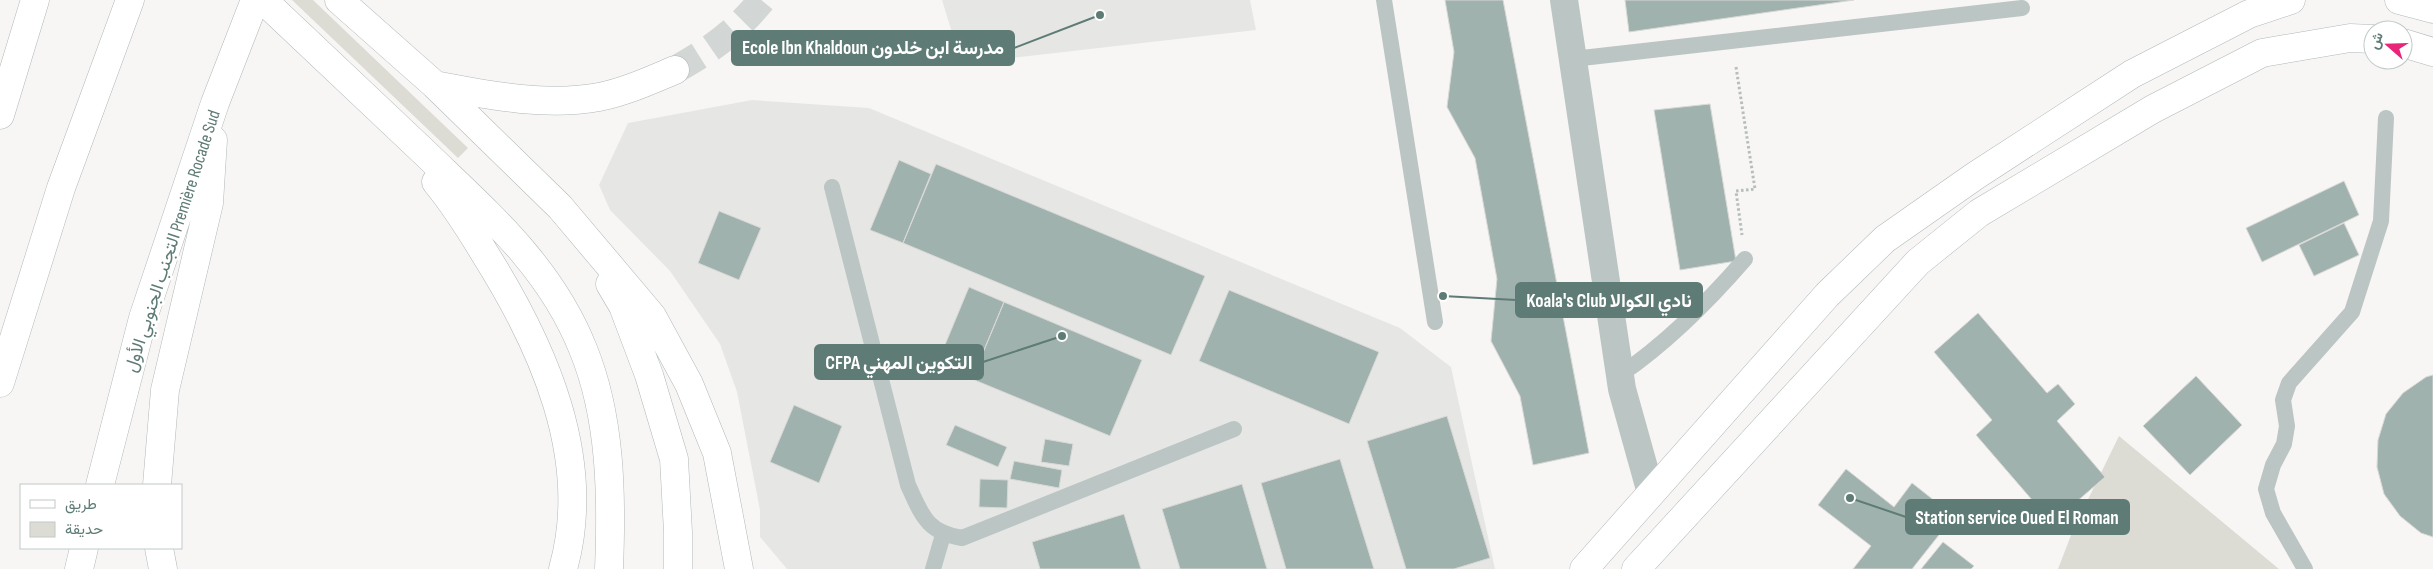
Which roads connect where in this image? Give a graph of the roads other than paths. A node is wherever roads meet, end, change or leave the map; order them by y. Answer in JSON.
{"nodes":[{"id":1,"x":35,"y":0,"type":"edge"},
{"id":2,"x":130,"y":0,"type":"edge"},
{"id":3,"x":255,"y":0,"type":"edge"},
{"id":4,"x":263,"y":0,"type":"edge"},
{"id":5,"x":339,"y":0,"type":"edge"},
{"id":6,"x":1384,"y":0,"type":"edge"},
{"id":7,"x":1564,"y":0,"type":"edge"},
{"id":8,"x":2291,"y":0,"type":"edge"},
{"id":9,"x":2399,"y":0,"type":"edge"},
{"id":10,"x":2022,"y":8,"type":"dead end"},
{"id":11,"x":2433,"y":9,"type":"edge"},
{"id":12,"x":2363,"y":39,"type":"edge"},
{"id":13,"x":2413,"y":46,"type":"edge"},
{"id":14,"x":2433,"y":52,"type":"edge"},
{"id":15,"x":1573,"y":59,"type":"junction"},
{"id":16,"x":675,"y":70,"type":"tunnel mouth"},
{"id":17,"x":435,"y":86,"type":"junction"},
{"id":18,"x":216,"y":103,"type":"junction"},
{"id":19,"x":378,"y":108,"type":"junction"},
{"id":20,"x":0,"y":115,"type":"edge"},
{"id":21,"x":2386,"y":118,"type":"dead end"},
{"id":22,"x":832,"y":187,"type":"dead end"},
{"id":23,"x":560,"y":207,"type":"junction"},
{"id":24,"x":1745,"y":259,"type":"road end"},
{"id":25,"x":1435,"y":322,"type":"dead end"},
{"id":26,"x":1620,"y":375,"type":"junction"},
{"id":27,"x":0,"y":383,"type":"edge"},
{"id":28,"x":1234,"y":429,"type":"dead end"},
{"id":29,"x":100,"y":484,"type":"edge"},
{"id":30,"x":157,"y":484,"type":"edge"},
{"id":31,"x":1651,"y":493,"type":"junction"},
{"id":32,"x":943,"y":535,"type":"junction"},
{"id":33,"x":84,"y":549,"type":"edge"},
{"id":34,"x":158,"y":549,"type":"edge"},
{"id":35,"x":79,"y":569,"type":"edge"},
{"id":36,"x":163,"y":569,"type":"edge"},
{"id":37,"x":563,"y":569,"type":"edge"},
{"id":38,"x":609,"y":569,"type":"edge"},
{"id":39,"x":678,"y":569,"type":"edge"},
{"id":40,"x":739,"y":569,"type":"edge"},
{"id":41,"x":933,"y":569,"type":"edge"},
{"id":42,"x":1584,"y":569,"type":"edge"},
{"id":43,"x":1636,"y":569,"type":"edge"},
{"id":44,"x":2306,"y":569,"type":"edge"}],
"edges":[{"from":1,"to":20,"type":"main road"},
{"from":2,"to":27,"type":"main road"},
{"from":3,"to":18,"type":"main road","name":"التجنب الجنوبي الأول Première Rocade Sud"},
{"from":4,"to":19,"type":"main road"},
{"from":5,"to":17,"type":"main road"},
{"from":6,"to":25,"type":"lane"},
{"from":7,"to":15,"type":"street"},
{"from":8,"to":31,"type":"main road"},
{"from":9,"to":11,"type":"main road"},
{"from":10,"to":15,"type":"lane"},
{"from":12,"to":43,"type":"main road"},
{"from":13,"to":14,"type":"main road"},
{"from":15,"to":26,"type":"street"},
{"from":16,"to":17,"type":"main road"},
{"from":17,"to":23,"type":"main road"},
{"from":18,"to":29,"type":"main road","name":"التجنب الجنوبي الأول Première Rocade Sud"},
{"from":18,"to":30,"type":"main road"},
{"from":19,"to":37,"type":"main road"},
{"from":19,"to":38,"type":"main road"},
{"from":21,"to":44,"type":"lane"},
{"from":22,"to":32,"type":"lane"},
{"from":23,"to":39,"type":"main road"},
{"from":23,"to":40,"type":"main road"},
{"from":24,"to":26,"type":"lane"},
{"from":26,"to":31,"type":"street"},
{"from":28,"to":32,"type":"lane"},
{"from":31,"to":42,"type":"main road"},
{"from":32,"to":41,"type":"lane"},
{"from":33,"to":35,"type":"main road"},
{"from":34,"to":36,"type":"main road"}]}
